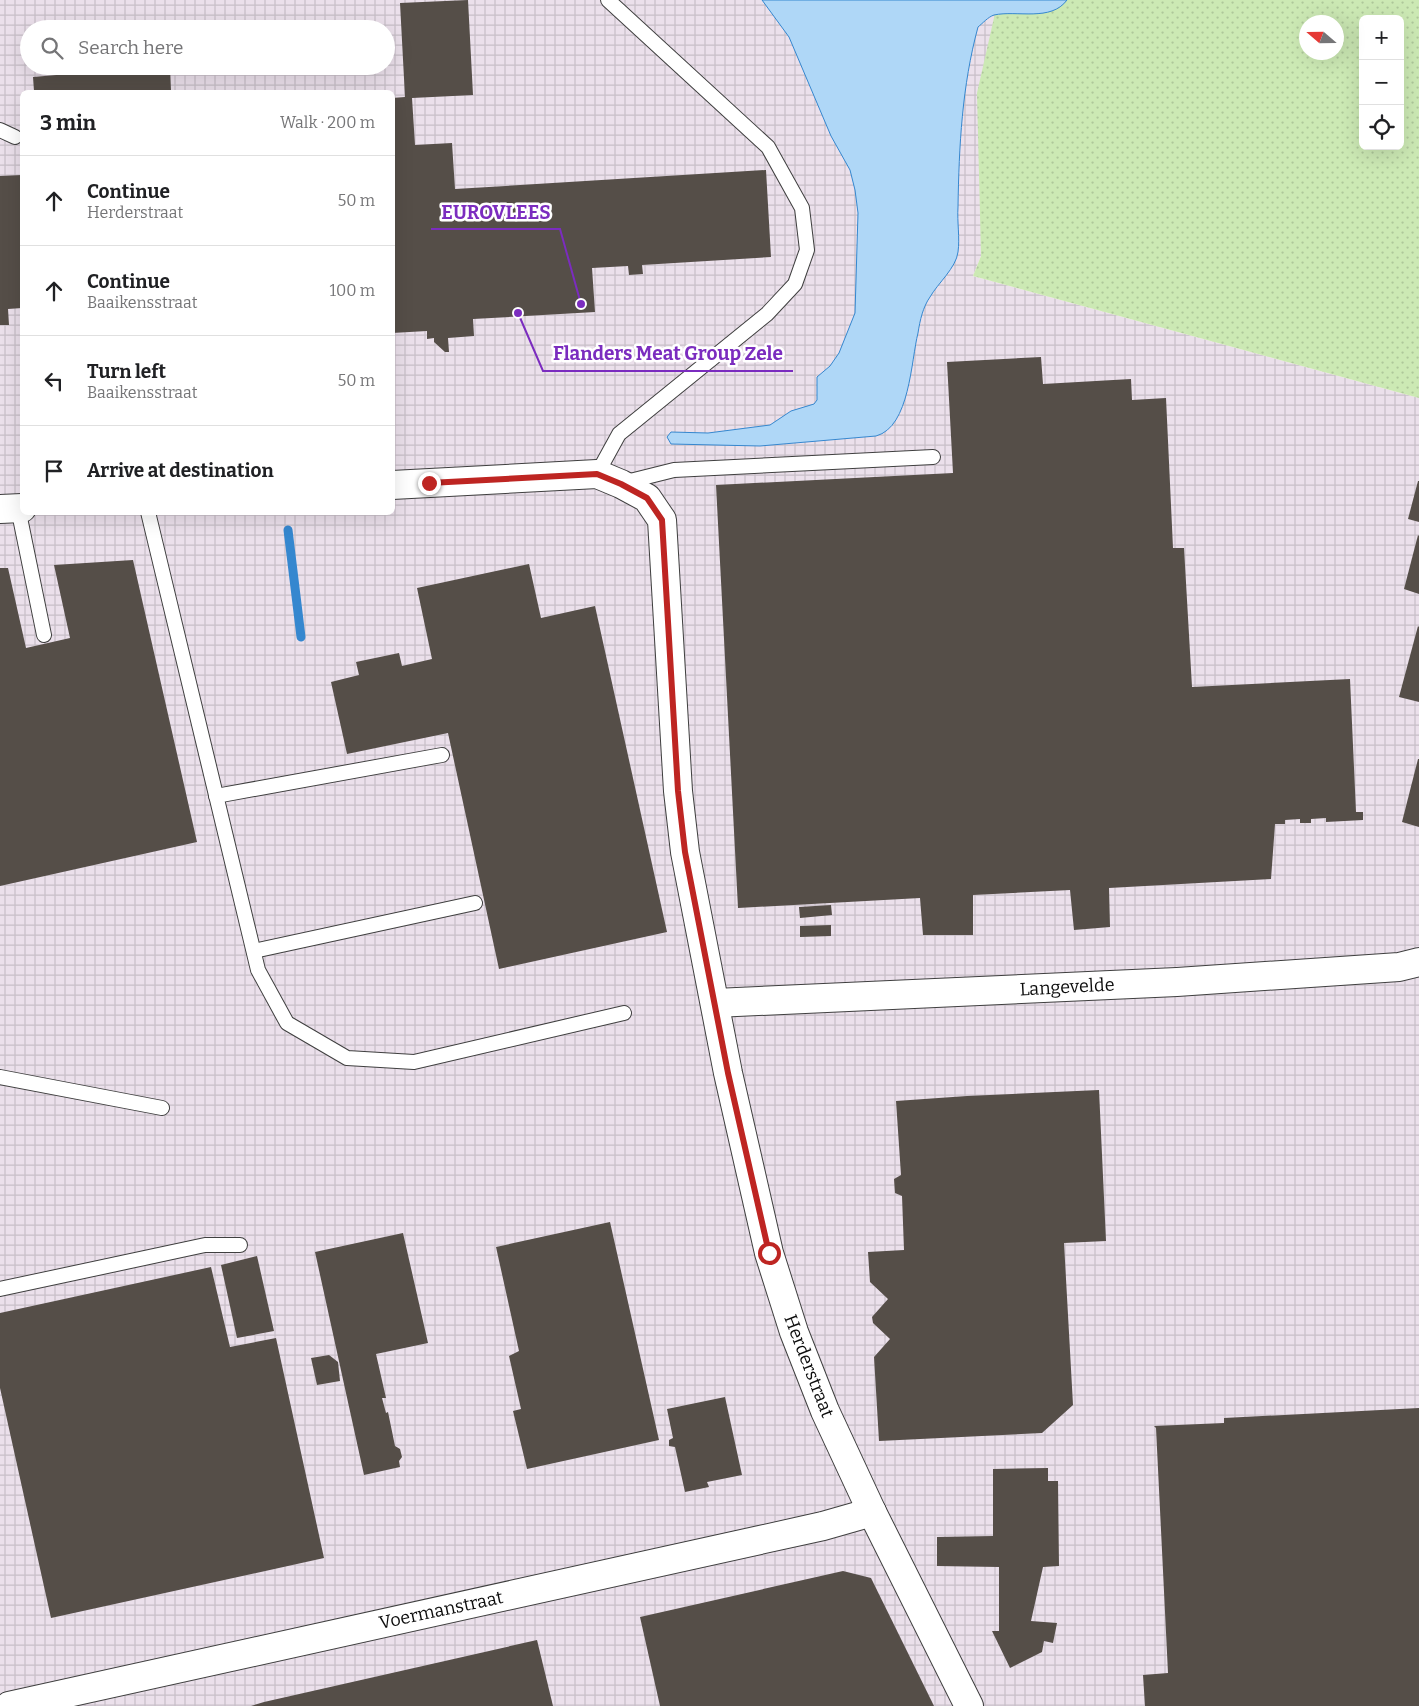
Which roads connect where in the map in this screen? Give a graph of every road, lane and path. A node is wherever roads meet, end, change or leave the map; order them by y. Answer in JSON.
{"nodes":[{"id":1,"x":608,"y":0,"type":"edge"},
{"id":2,"x":0,"y":130,"type":"edge"},
{"id":3,"x":15,"y":137,"type":"dead end"},
{"id":4,"x":932,"y":458,"type":"dead end"},
{"id":5,"x":609,"y":479,"type":"junction"},
{"id":6,"x":395,"y":485,"type":"edge"},
{"id":7,"x":14,"y":508,"type":"edge"},
{"id":8,"x":149,"y":515,"type":"edge"},
{"id":9,"x":44,"y":635,"type":"dead end"},
{"id":10,"x":442,"y":755,"type":"dead end"},
{"id":11,"x":216,"y":796,"type":"junction"},
{"id":12,"x":475,"y":903,"type":"dead end"},
{"id":13,"x":254,"y":951,"type":"junction"},
{"id":14,"x":1419,"y":962,"type":"edge"},
{"id":15,"x":715,"y":1003,"type":"junction"},
{"id":16,"x":624,"y":1013,"type":"dead end"},
{"id":17,"x":0,"y":1077,"type":"edge"},
{"id":18,"x":162,"y":1108,"type":"dead end"},
{"id":19,"x":240,"y":1245,"type":"dead end"},
{"id":20,"x":0,"y":1289,"type":"edge"},
{"id":21,"x":872,"y":1512,"type":"junction"},
{"id":22,"x":9,"y":1706,"type":"edge"},
{"id":23,"x":969,"y":1706,"type":"edge"}],
"edges":[{"from":1,"to":5,"type":"lane"},
{"from":2,"to":3,"type":"lane"},
{"from":4,"to":5,"type":"lane"},
{"from":5,"to":6,"type":"street"},
{"from":5,"to":15,"type":"street","name":"Herderstraat"},
{"from":7,"to":9,"type":"lane"},
{"from":8,"to":11,"type":"lane"},
{"from":10,"to":11,"type":"lane"},
{"from":11,"to":13,"type":"lane"},
{"from":12,"to":13,"type":"lane"},
{"from":13,"to":16,"type":"lane"},
{"from":14,"to":15,"type":"street","name":"Langevelde"},
{"from":15,"to":21,"type":"street","name":"Herderstraat"},
{"from":17,"to":18,"type":"lane"},
{"from":19,"to":20,"type":"lane"},
{"from":21,"to":22,"type":"street","name":"Voermanstraat"},
{"from":21,"to":23,"type":"street","name":"Herderstraat"}]}
